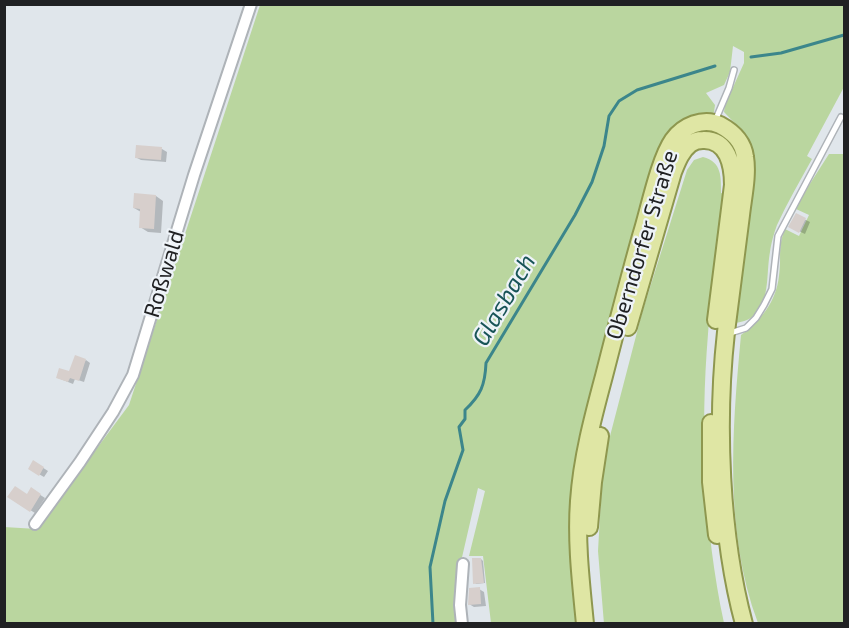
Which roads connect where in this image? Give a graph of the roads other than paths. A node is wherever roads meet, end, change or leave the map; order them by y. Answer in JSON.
{"nodes":[{"id":1,"x":251,"y":4,"type":"edge"},
{"id":2,"x":734,"y":70,"type":"dead end"},
{"id":3,"x":841,"y":117,"type":"dead end"},
{"id":4,"x":714,"y":122,"type":"junction"},
{"id":5,"x":726,"y":334,"type":"junction"},
{"id":6,"x":35,"y":524,"type":"dead end"},
{"id":7,"x":463,"y":564,"type":"dead end"},
{"id":8,"x":462,"y":624,"type":"edge"},
{"id":9,"x":585,"y":624,"type":"edge"},
{"id":10,"x":596,"y":624,"type":"edge"},
{"id":11,"x":732,"y":624,"type":"edge"},
{"id":12,"x":744,"y":624,"type":"edge"}],
"edges":[{"from":1,"to":6,"type":"street","name":"Roßwald"},
{"from":2,"to":4,"type":"lane"},
{"from":3,"to":5,"type":"lane"},
{"from":4,"to":5,"type":"main road"},
{"from":4,"to":9,"type":"main road","name":"Oberndorfer Straße"},
{"from":5,"to":12,"type":"main road"},
{"from":7,"to":8,"type":"street"},
{"from":10,"to":11,"type":"main road","name":"Oberndorfer Straße"}]}
